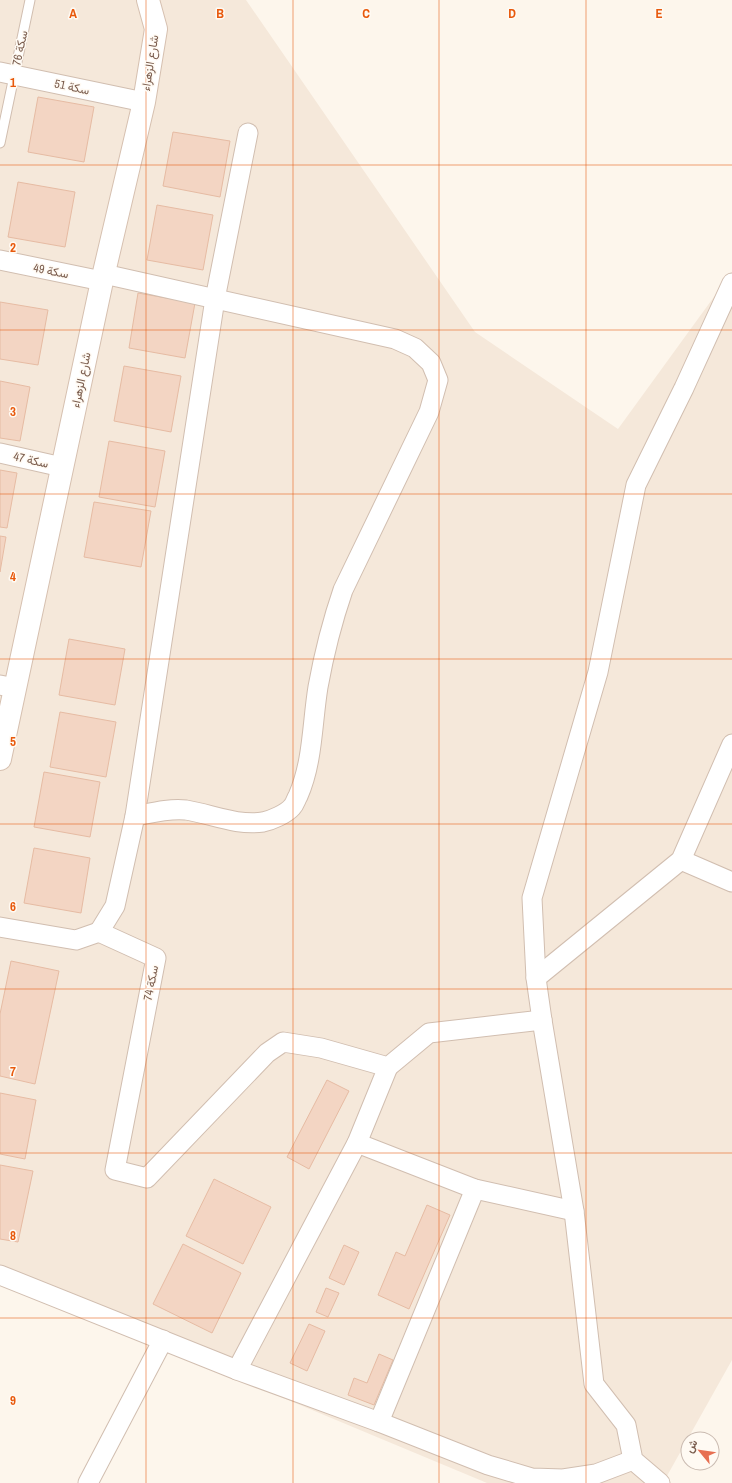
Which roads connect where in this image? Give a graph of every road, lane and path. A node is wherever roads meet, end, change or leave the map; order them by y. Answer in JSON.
{"nodes":[{"id":1,"x":30,"y":0,"type":"edge"},
{"id":2,"x":148,"y":0,"type":"edge"},
{"id":3,"x":7,"y":74,"type":"edge"},
{"id":4,"x":144,"y":102,"type":"junction"},
{"id":5,"x":248,"y":133,"type":"dead end"},
{"id":6,"x":0,"y":143,"type":"edge"},
{"id":7,"x":0,"y":260,"type":"edge"},
{"id":8,"x":103,"y":278,"type":"junction"},
{"id":9,"x":732,"y":283,"type":"edge"},
{"id":10,"x":215,"y":299,"type":"junction"},
{"id":11,"x":0,"y":453,"type":"edge"},
{"id":12,"x":62,"y":467,"type":"junction"},
{"id":13,"x":8,"y":686,"type":"edge"},
{"id":14,"x":732,"y":744,"type":"edge"},
{"id":15,"x":0,"y":759,"type":"edge"},
{"id":16,"x":135,"y":816,"type":"junction"},
{"id":17,"x":681,"y":860,"type":"junction"},
{"id":18,"x":732,"y":882,"type":"edge"},
{"id":19,"x":0,"y":927,"type":"edge"},
{"id":20,"x":99,"y":932,"type":"junction"},
{"id":21,"x":536,"y":978,"type":"junction"},
{"id":22,"x":542,"y":1020,"type":"junction"},
{"id":23,"x":388,"y":1067,"type":"junction"},
{"id":24,"x":357,"y":1143,"type":"junction"},
{"id":25,"x":475,"y":1189,"type":"junction"},
{"id":26,"x":574,"y":1211,"type":"junction"},
{"id":27,"x":0,"y":1275,"type":"edge"},
{"id":28,"x":163,"y":1340,"type":"junction"},
{"id":29,"x":237,"y":1370,"type":"junction"},
{"id":30,"x":379,"y":1422,"type":"junction"},
{"id":31,"x":633,"y":1460,"type":"junction"},
{"id":32,"x":562,"y":1481,"type":"edge"},
{"id":33,"x":88,"y":1483,"type":"edge"},
{"id":34,"x":660,"y":1483,"type":"edge"}],
"edges":[{"from":1,"to":3,"type":"lane","name":"سكة 76"},
{"from":2,"to":4,"type":"street","name":"شارع الزهراء"},
{"from":3,"to":4,"type":"street","name":"سكة 51"},
{"from":3,"to":6,"type":"lane","name":"سكة 76"},
{"from":4,"to":8,"type":"street","name":"شارع الزهراء"},
{"from":5,"to":10,"type":"street"},
{"from":7,"to":8,"type":"street","name":"سكة 49"},
{"from":8,"to":10,"type":"street","name":"سكة 49"},
{"from":8,"to":12,"type":"street","name":"شارع الزهراء"},
{"from":9,"to":21,"type":"street"},
{"from":10,"to":16,"type":"street"},
{"from":10,"to":16,"type":"street","name":"سكة 49"},
{"from":11,"to":12,"type":"street","name":"سكة 47"},
{"from":12,"to":13,"type":"street","name":"شارع الزهراء"},
{"from":13,"to":15,"type":"street","name":"شارع الزهراء"},
{"from":14,"to":17,"type":"street"},
{"from":16,"to":20,"type":"street"},
{"from":17,"to":18,"type":"street"},
{"from":17,"to":21,"type":"street"},
{"from":19,"to":20,"type":"street"},
{"from":20,"to":23,"type":"street","name":"سكة 74"},
{"from":21,"to":22,"type":"street"},
{"from":22,"to":23,"type":"street"},
{"from":22,"to":26,"type":"street"},
{"from":23,"to":24,"type":"street"},
{"from":24,"to":25,"type":"street"},
{"from":24,"to":29,"type":"street"},
{"from":25,"to":26,"type":"street"},
{"from":25,"to":30,"type":"street"},
{"from":26,"to":31,"type":"street"},
{"from":27,"to":28,"type":"street"},
{"from":28,"to":29,"type":"street"},
{"from":28,"to":33,"type":"street"},
{"from":29,"to":30,"type":"street"},
{"from":30,"to":32,"type":"street"},
{"from":31,"to":32,"type":"street"},
{"from":31,"to":34,"type":"street"}]}
